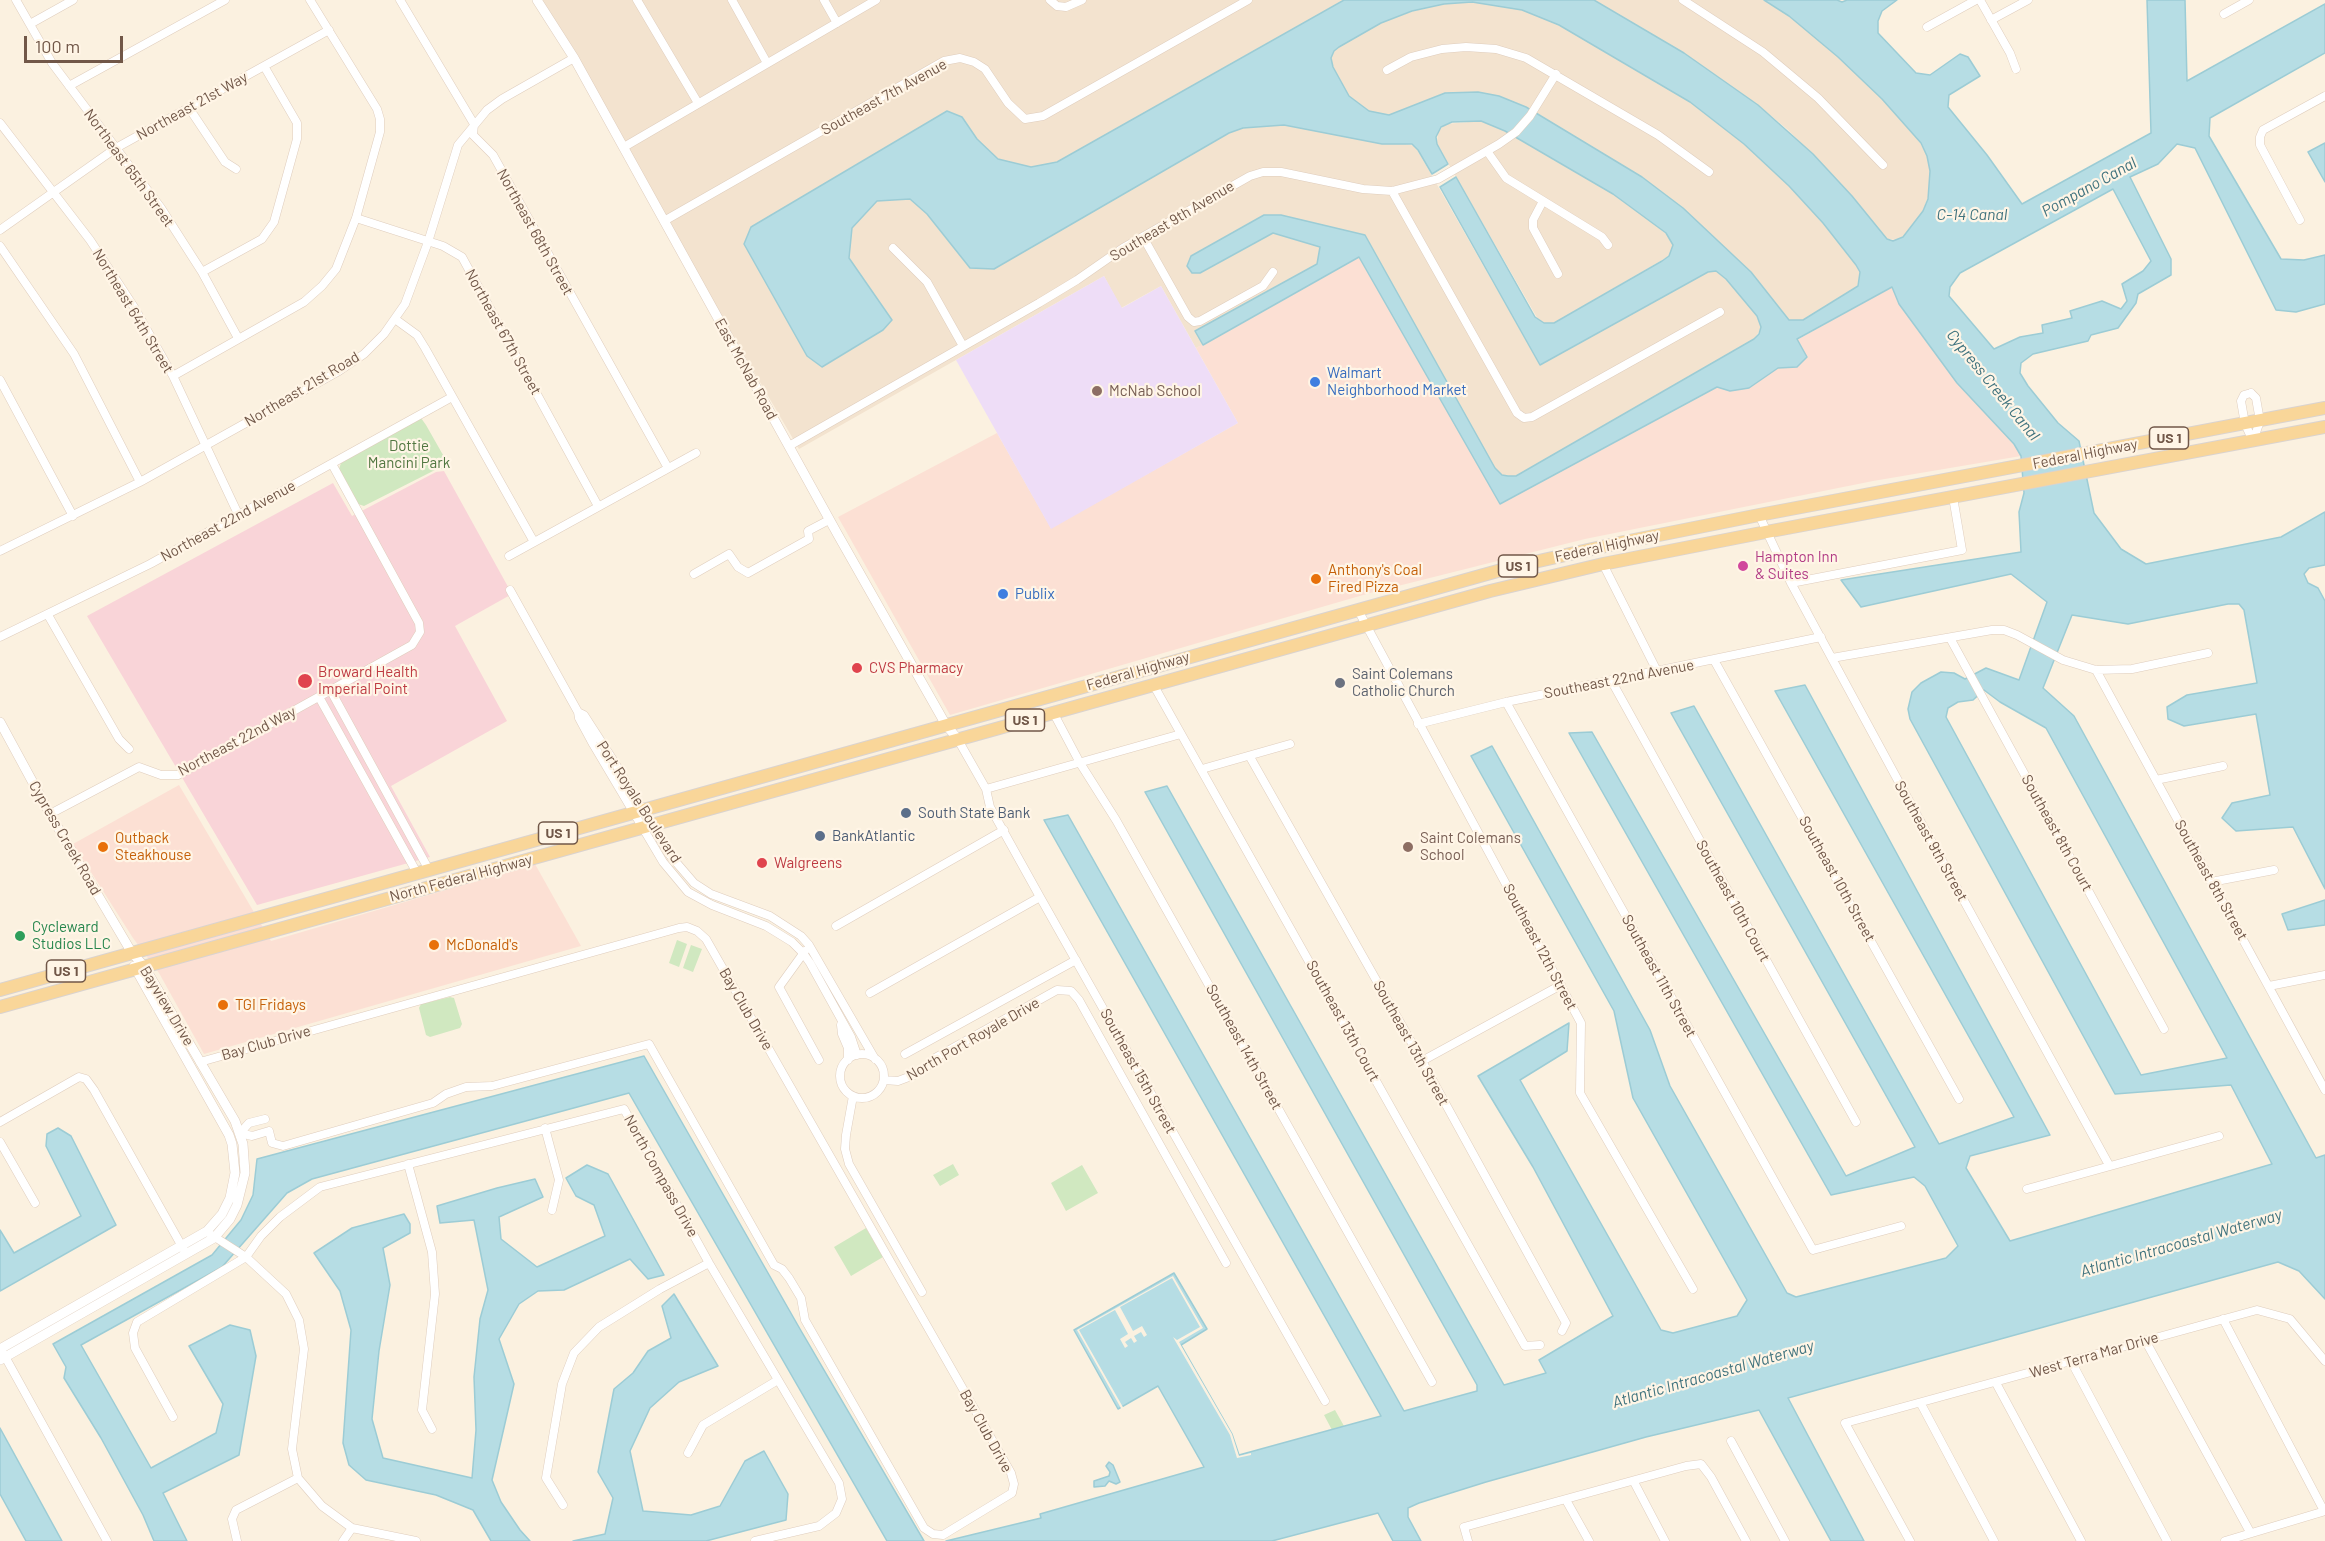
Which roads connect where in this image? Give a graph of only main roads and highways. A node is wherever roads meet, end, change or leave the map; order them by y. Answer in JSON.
{"nodes":[{"id":1,"x":2325,"y":408,"type":"edge"},
{"id":2,"x":2325,"y":427,"type":"edge"},
{"id":3,"x":1929,"y":483,"type":"junction"},
{"id":4,"x":1900,"y":488,"type":"junction"},
{"id":5,"x":1902,"y":507,"type":"junction"},
{"id":6,"x":1877,"y":512,"type":"junction"},
{"id":7,"x":1619,"y":543,"type":"junction"},
{"id":8,"x":1587,"y":550,"type":"junction"},
{"id":9,"x":1603,"y":564,"type":"junction"},
{"id":10,"x":1568,"y":572,"type":"junction"},
{"id":11,"x":1176,"y":660,"type":"junction"},
{"id":12,"x":1152,"y":667,"type":"junction"},
{"id":13,"x":1153,"y":684,"type":"junction"},
{"id":14,"x":1128,"y":691,"type":"junction"},
{"id":15,"x":946,"y":725,"type":"joint"},
{"id":16,"x":957,"y":738,"type":"joint"},
{"id":17,"x":800,"y":766,"type":"junction"},
{"id":18,"x":773,"y":773,"type":"junction"},
{"id":19,"x":781,"y":788,"type":"junction"},
{"id":20,"x":753,"y":796,"type":"junction"},
{"id":21,"x":429,"y":870,"type":"junction"},
{"id":22,"x":429,"y":887,"type":"junction"},
{"id":23,"x":411,"y":892,"type":"junction"},
{"id":24,"x":298,"y":906,"type":"junction"},
{"id":25,"x":285,"y":927,"type":"junction"},
{"id":26,"x":0,"y":990,"type":"edge"},
{"id":27,"x":0,"y":1007,"type":"edge"}],
"edges":[{"from":1,"to":3,"type":"main road","name":"Federal Highway","number":"US 1"},
{"from":2,"to":5,"type":"main road","name":"Federal Highway","number":"US 1"},
{"from":3,"to":4,"type":"main road","name":"Federal Highway","number":"US 1"},
{"from":3,"to":5,"type":"main road"},
{"from":4,"to":6,"type":"main road"},
{"from":4,"to":7,"type":"main road","name":"Federal Highway","number":"US 1"},
{"from":5,"to":6,"type":"main road","name":"Federal Highway","number":"US 1"},
{"from":6,"to":9,"type":"main road","name":"Federal Highway","number":"US 1"},
{"from":7,"to":8,"type":"main road","name":"Federal Highway","number":"US 1"},
{"from":7,"to":9,"type":"main road"},
{"from":8,"to":10,"type":"main road"},
{"from":8,"to":11,"type":"main road","name":"Federal Highway","number":"US 1"},
{"from":9,"to":10,"type":"main road","name":"Federal Highway","number":"US 1"},
{"from":10,"to":13,"type":"main road","name":"Federal Highway","number":"US 1"},
{"from":11,"to":12,"type":"main road","name":"Federal Highway","number":"US 1"},
{"from":11,"to":13,"type":"main road"},
{"from":12,"to":14,"type":"main road"},
{"from":12,"to":15,"type":"main road","name":"Federal Highway","number":"US 1"},
{"from":13,"to":14,"type":"main road","name":"Federal Highway","number":"US 1"},
{"from":14,"to":16,"type":"main road","name":"Federal Highway","number":"US 1"},
{"from":15,"to":17,"type":"main road","name":"North Federal Highway","number":"US 1"},
{"from":16,"to":19,"type":"main road","name":"North Federal Highway","number":"US 1"},
{"from":17,"to":18,"type":"main road","name":"North Federal Highway","number":"US 1"},
{"from":17,"to":19,"type":"main road"},
{"from":18,"to":20,"type":"main road"},
{"from":18,"to":21,"type":"main road","name":"North Federal Highway","number":"US 1"},
{"from":19,"to":20,"type":"main road","name":"North Federal Highway","number":"US 1"},
{"from":20,"to":22,"type":"main road","name":"North Federal Highway","number":"US 1"},
{"from":21,"to":22,"type":"main road"},
{"from":21,"to":23,"type":"main road"},
{"from":21,"to":24,"type":"main road","name":"North Federal Highway","number":"US 1"},
{"from":22,"to":23,"type":"main road","name":"North Federal Highway","number":"US 1"},
{"from":23,"to":25,"type":"main road","name":"North Federal Highway","number":"US 1"},
{"from":24,"to":25,"type":"main road"},
{"from":24,"to":26,"type":"main road","name":"North Federal Highway","number":"US 1"},
{"from":25,"to":27,"type":"main road","name":"North Federal Highway","number":"US 1"}]}
